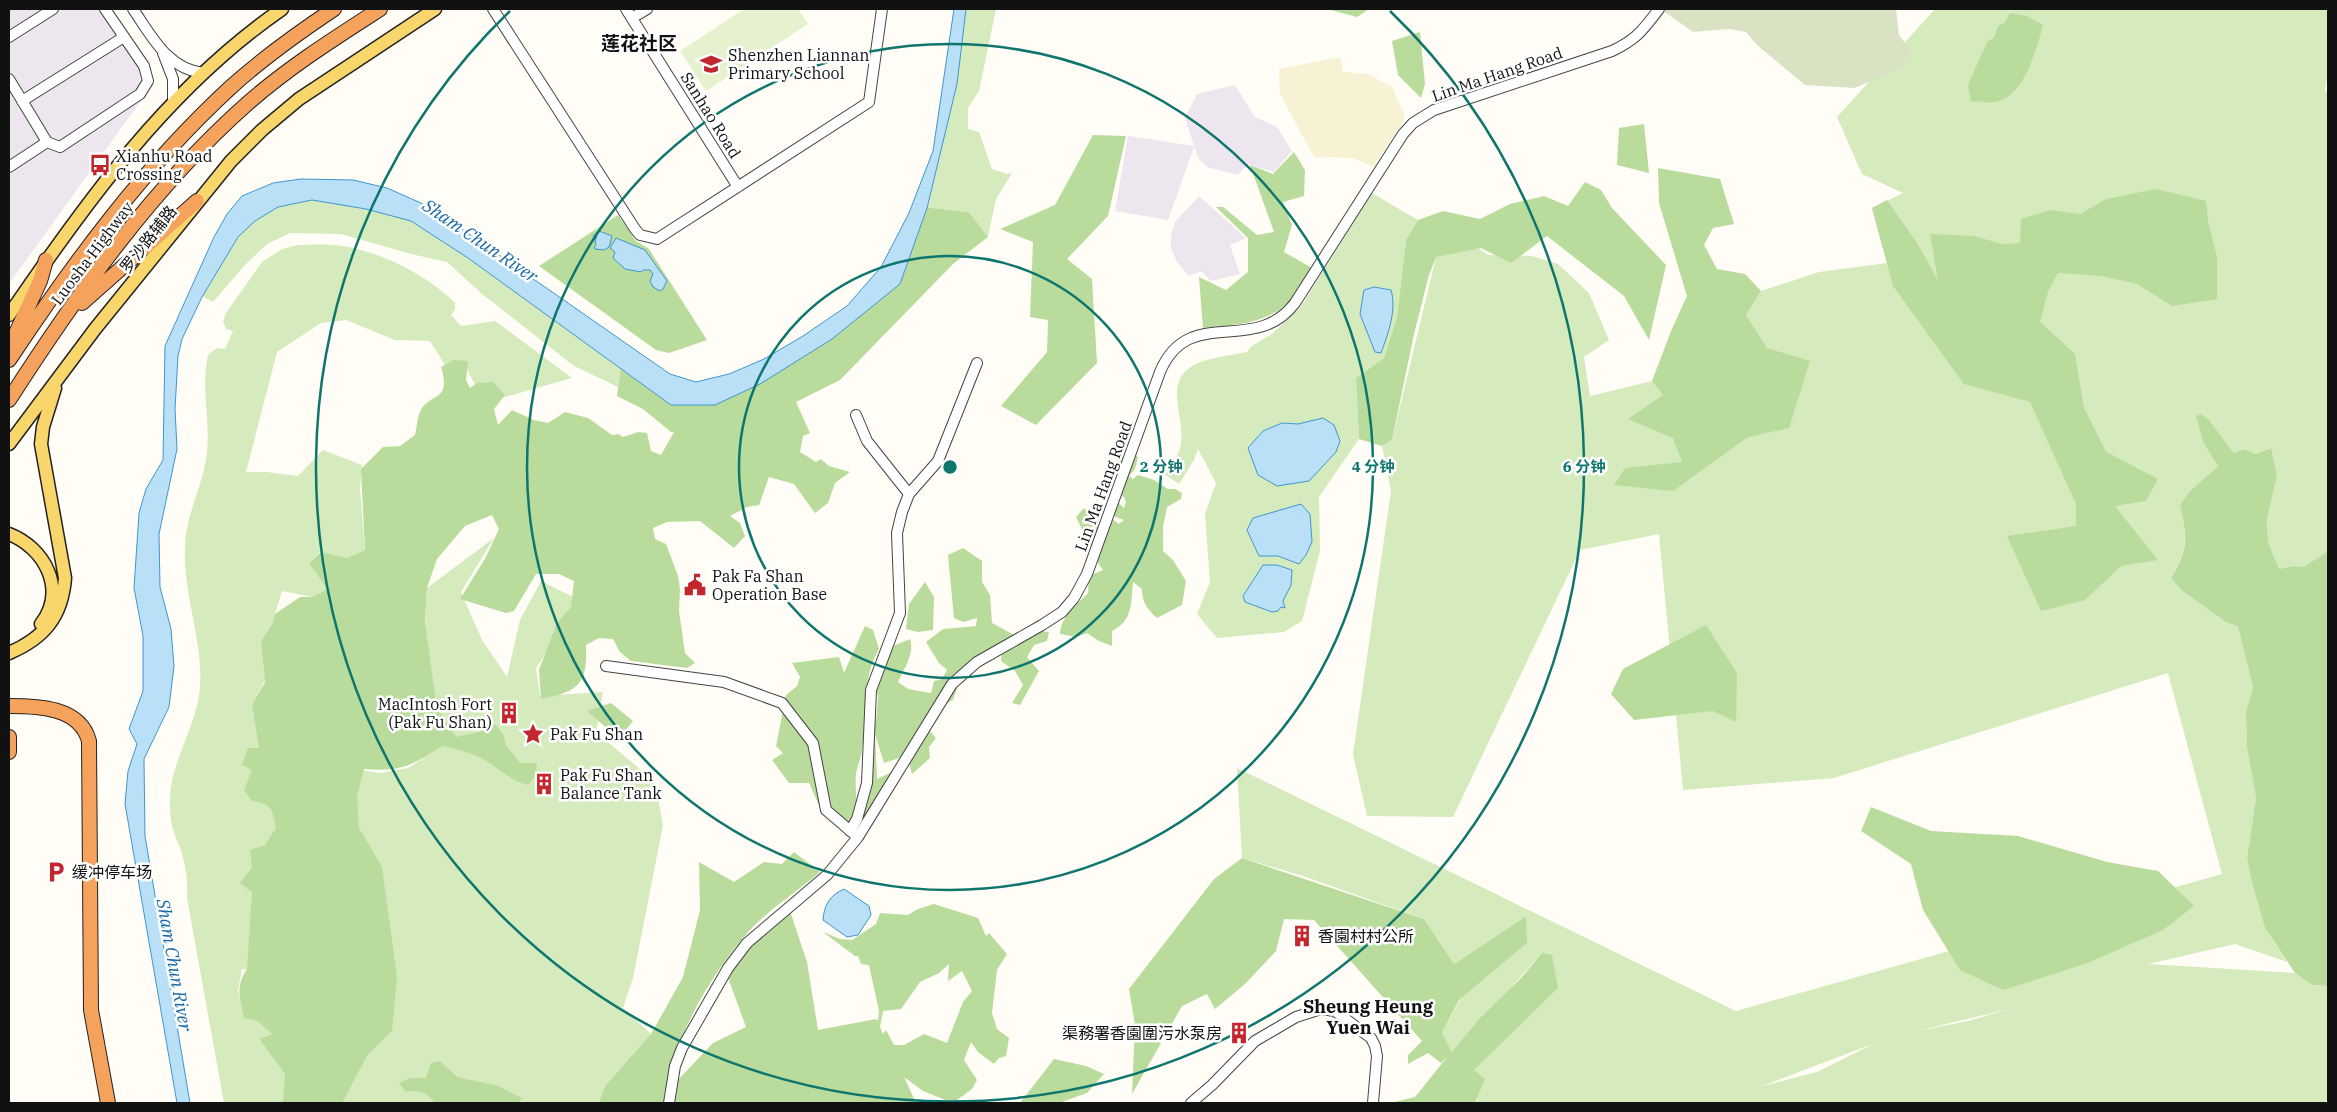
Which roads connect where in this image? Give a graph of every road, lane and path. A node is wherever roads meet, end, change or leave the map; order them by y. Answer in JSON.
{"nodes":[{"id":1,"x":53,"y":9,"type":"edge"},
{"id":2,"x":106,"y":9,"type":"edge"},
{"id":3,"x":133,"y":9,"type":"edge"},
{"id":4,"x":282,"y":9,"type":"edge"},
{"id":5,"x":334,"y":9,"type":"edge"},
{"id":6,"x":380,"y":9,"type":"edge"},
{"id":7,"x":435,"y":9,"type":"edge"},
{"id":8,"x":492,"y":9,"type":"edge"},
{"id":9,"x":626,"y":9,"type":"edge"},
{"id":10,"x":647,"y":9,"type":"edge"},
{"id":11,"x":882,"y":9,"type":"edge"},
{"id":12,"x":1659,"y":9,"type":"edge"},
{"id":13,"x":632,"y":18,"type":"junction"},
{"id":14,"x":9,"y":37,"type":"edge"},
{"id":15,"x":124,"y":37,"type":"junction"},
{"id":16,"x":161,"y":50,"type":"junction"},
{"id":17,"x":204,"y":73,"type":"junction"},
{"id":18,"x":9,"y":79,"type":"edge"},
{"id":19,"x":22,"y":101,"type":"junction"},
{"id":20,"x":173,"y":103,"type":"junction"},
{"id":21,"x":47,"y":142,"type":"junction"},
{"id":22,"x":9,"y":167,"type":"edge"},
{"id":23,"x":738,"y":186,"type":"junction"},
{"id":24,"x":197,"y":201,"type":"junction"},
{"id":25,"x":46,"y":260,"type":"junction"},
{"id":26,"x":9,"y":314,"type":"edge"},
{"id":27,"x":61,"y":322,"type":"junction"},
{"id":28,"x":9,"y":349,"type":"edge"},
{"id":29,"x":9,"y":360,"type":"edge"},
{"id":30,"x":977,"y":363,"type":"dead end"},
{"id":31,"x":59,"y":376,"type":"junction"},
{"id":32,"x":9,"y":400,"type":"edge"},
{"id":33,"x":856,"y":415,"type":"dead end"},
{"id":34,"x":9,"y":444,"type":"edge"},
{"id":35,"x":909,"y":494,"type":"junction"},
{"id":36,"x":9,"y":534,"type":"edge"},
{"id":37,"x":35,"y":635,"type":"junction"},
{"id":38,"x":9,"y":645,"type":"edge"},
{"id":39,"x":9,"y":653,"type":"edge"},
{"id":40,"x":606,"y":666,"type":"dead end"},
{"id":41,"x":9,"y":706,"type":"edge"},
{"id":42,"x":9,"y":737,"type":"edge"},
{"id":43,"x":9,"y":752,"type":"edge"},
{"id":44,"x":854,"y":834,"type":"junction"},
{"id":45,"x":108,"y":1103,"type":"edge"},
{"id":46,"x":669,"y":1103,"type":"edge"},
{"id":47,"x":1191,"y":1103,"type":"edge"},
{"id":48,"x":1373,"y":1103,"type":"edge"}],
"edges":[{"from":1,"to":14,"type":"street"},
{"from":2,"to":15,"type":"street"},
{"from":3,"to":16,"type":"street"},
{"from":4,"to":17,"type":"main road"},
{"from":5,"to":29,"type":"highway","name":"Luosha Highway"},
{"from":6,"to":27,"type":"highway","name":"Luosha Highway"},
{"from":7,"to":24,"type":"main road","name":"罗沙路辅路"},
{"from":8,"to":23,"type":"street"},
{"from":9,"to":13,"type":"street","name":"Sanhao Road"},
{"from":10,"to":13,"type":"street"},
{"from":11,"to":23,"type":"street"},
{"from":12,"to":44,"type":"street","name":"Lin Ma Hang Road"},
{"from":13,"to":23,"type":"street","name":"Sanhao Road"},
{"from":15,"to":19,"type":"street"},
{"from":15,"to":21,"type":"street"},
{"from":16,"to":17,"type":"street"},
{"from":16,"to":20,"type":"street"},
{"from":17,"to":20,"type":"main road"},
{"from":18,"to":19,"type":"street"},
{"from":19,"to":21,"type":"street"},
{"from":20,"to":25,"type":"main road"},
{"from":21,"to":22,"type":"street"},
{"from":24,"to":27,"type":"highway"},
{"from":24,"to":31,"type":"main road","name":"罗沙路辅路"},
{"from":25,"to":26,"type":"main road"},
{"from":25,"to":28,"type":"highway"},
{"from":27,"to":32,"type":"highway","name":"Luosha Highway"},
{"from":30,"to":35,"type":"street"},
{"from":31,"to":34,"type":"main road","name":"罗沙路辅路"},
{"from":31,"to":37,"type":"main road"},
{"from":33,"to":35,"type":"street"},
{"from":35,"to":44,"type":"street"},
{"from":36,"to":37,"type":"main road"},
{"from":37,"to":38,"type":"main road"},
{"from":37,"to":39,"type":"main road"},
{"from":40,"to":44,"type":"street"},
{"from":41,"to":45,"type":"highway"},
{"from":42,"to":43,"type":"highway"},
{"from":44,"to":46,"type":"street","name":"Lin Ma Hang Road"},
{"from":47,"to":48,"type":"street"}]}
